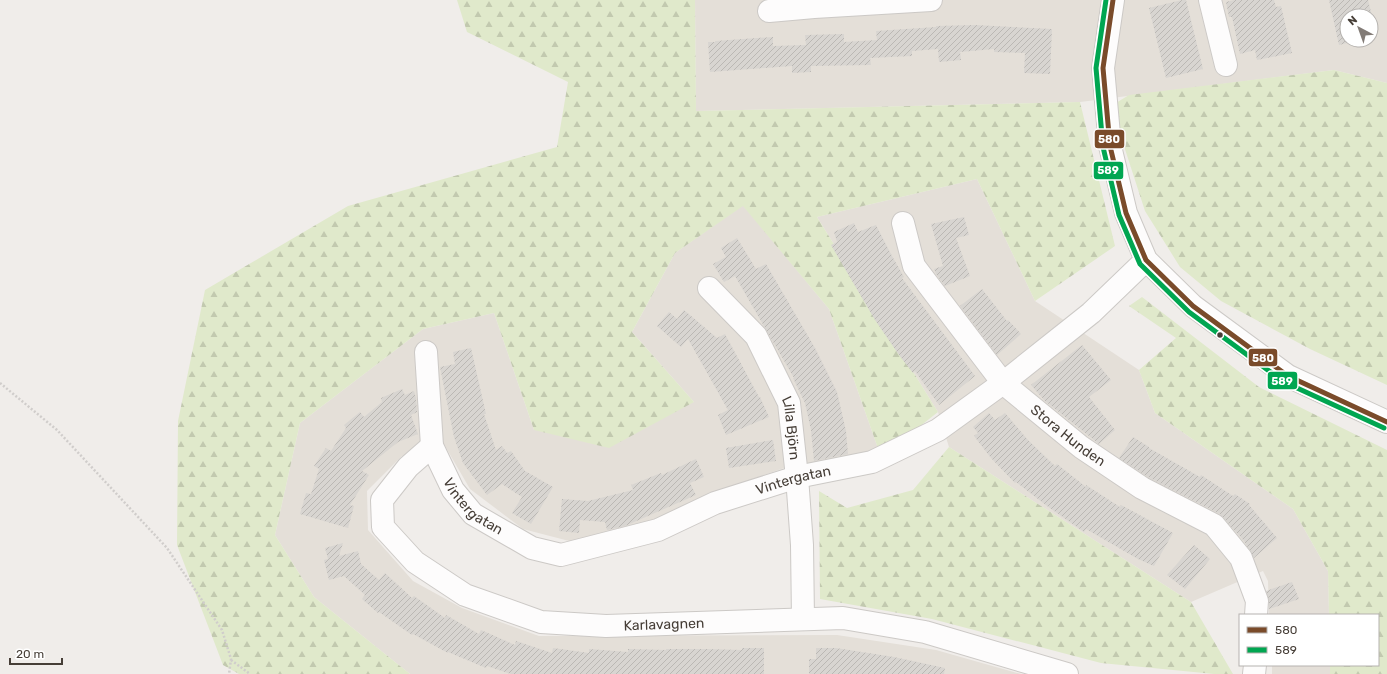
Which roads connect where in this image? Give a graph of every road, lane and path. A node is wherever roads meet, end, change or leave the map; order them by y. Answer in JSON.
{"nodes":[{"id":1,"x":931,"y":0,"type":"edge"},
{"id":2,"x":1113,"y":0,"type":"edge"},
{"id":3,"x":1210,"y":0,"type":"edge"},
{"id":4,"x":814,"y":4,"type":"edge"},
{"id":5,"x":769,"y":11,"type":"dead end"},
{"id":6,"x":1226,"y":65,"type":"dead end"},
{"id":7,"x":903,"y":223,"type":"dead end"},
{"id":8,"x":1146,"y":260,"type":"junction"},
{"id":9,"x":708,"y":288,"type":"dead end"},
{"id":10,"x":426,"y":352,"type":"dead end"},
{"id":11,"x":0,"y":383,"type":"edge"},
{"id":12,"x":1002,"y":383,"type":"junction"},
{"id":13,"x":1387,"y":422,"type":"edge"},
{"id":14,"x":432,"y":446,"type":"junction"},
{"id":15,"x":797,"y":477,"type":"junction"},
{"id":16,"x":1256,"y":614,"type":"edge"},
{"id":17,"x":803,"y":620,"type":"junction"},
{"id":18,"x":231,"y":660,"type":"junction"},
{"id":19,"x":229,"y":674,"type":"edge"},
{"id":20,"x":250,"y":674,"type":"edge"},
{"id":21,"x":1067,"y":674,"type":"edge"}],
"edges":[{"from":1,"to":4,"type":"street"},
{"from":2,"to":8,"type":"street"},
{"from":3,"to":6,"type":"street"},
{"from":4,"to":5,"type":"street"},
{"from":7,"to":12,"type":"street","name":"Stora Hunden"},
{"from":8,"to":12,"type":"street","name":"Vintergatan"},
{"from":8,"to":13,"type":"street"},
{"from":9,"to":15,"type":"street","name":"Lilla Björn"},
{"from":10,"to":14,"type":"street"},
{"from":11,"to":18,"type":"path"},
{"from":12,"to":15,"type":"street","name":"Vintergatan"},
{"from":12,"to":16,"type":"street","name":"Stora Hunden"},
{"from":14,"to":15,"type":"street","name":"Vintergatan"},
{"from":14,"to":17,"type":"street","name":"Karlavagnen"},
{"from":15,"to":17,"type":"street","name":"Lilla Björn"},
{"from":17,"to":21,"type":"street","name":"Karlavagnen"},
{"from":18,"to":19,"type":"path"},
{"from":18,"to":20,"type":"path"}]}
